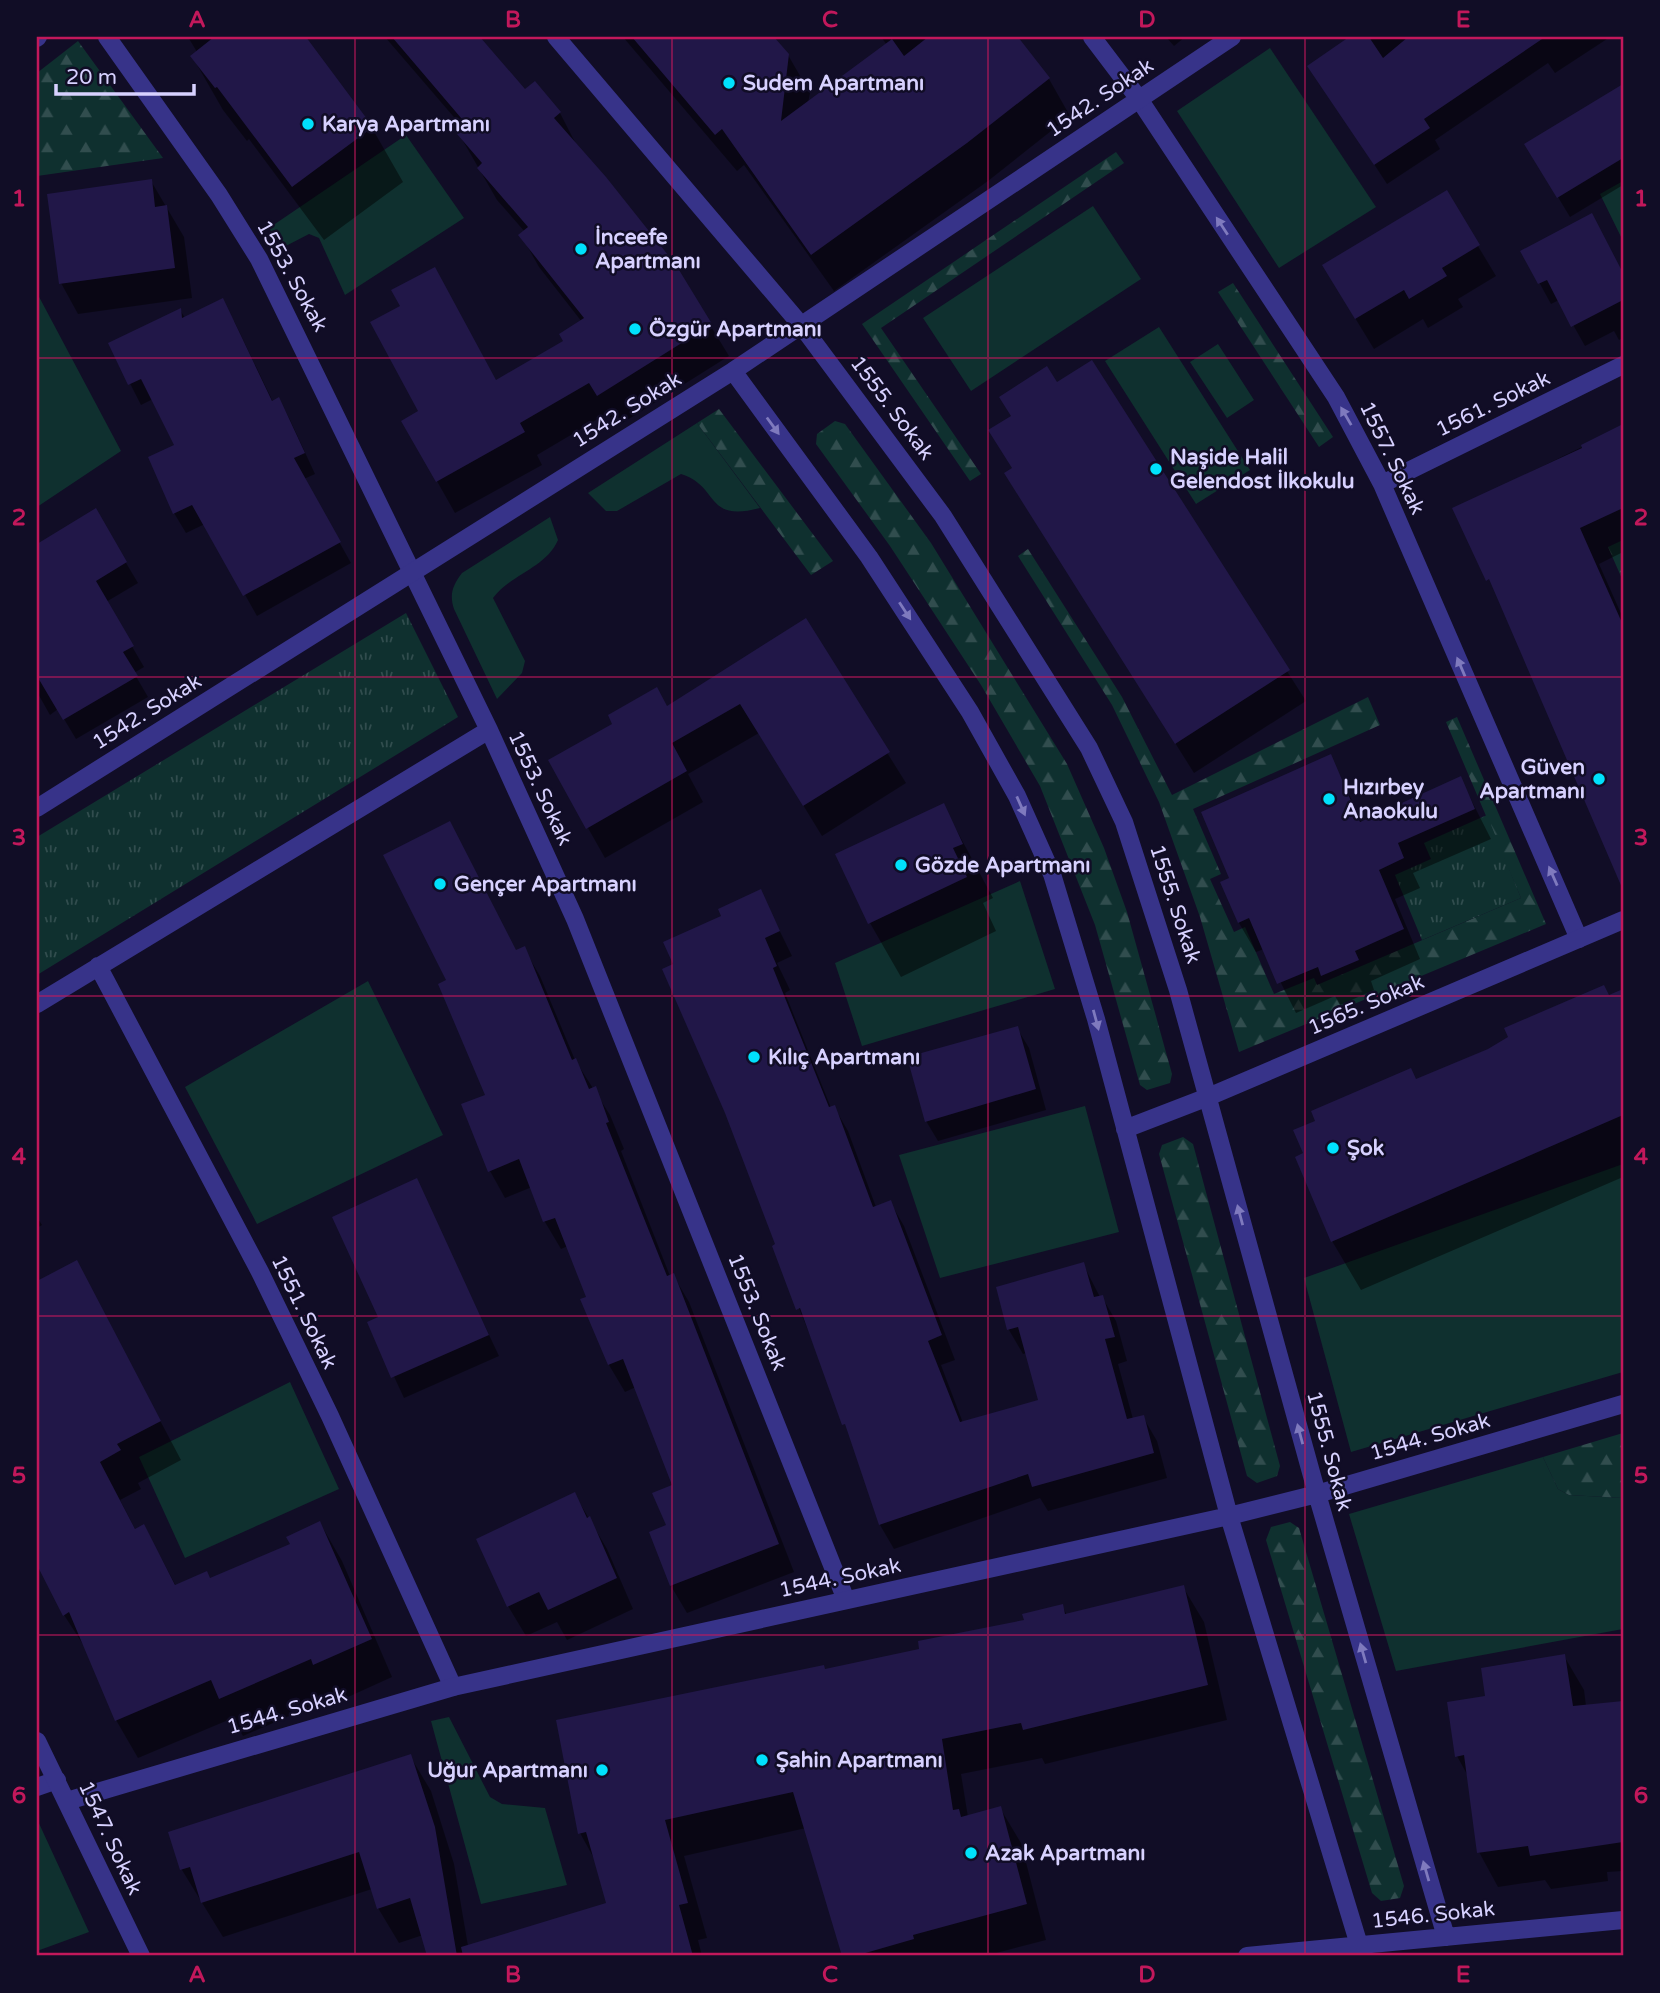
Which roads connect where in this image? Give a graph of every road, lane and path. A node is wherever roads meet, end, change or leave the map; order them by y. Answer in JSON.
{"nodes":[{"id":1,"x":107,"y":37,"type":"edge"},
{"id":2,"x":556,"y":37,"type":"edge"},
{"id":3,"x":1092,"y":37,"type":"edge"},
{"id":4,"x":1232,"y":37,"type":"edge"},
{"id":5,"x":1139,"y":99,"type":"junction"},
{"id":6,"x":801,"y":325,"type":"junction"},
{"id":7,"x":1623,"y":365,"type":"edge"},
{"id":8,"x":733,"y":370,"type":"junction"},
{"id":9,"x":1382,"y":484,"type":"junction"},
{"id":10,"x":412,"y":572,"type":"junction"},
{"id":11,"x":489,"y":730,"type":"junction"},
{"id":12,"x":37,"y":807,"type":"edge"},
{"id":13,"x":1623,"y":920,"type":"edge"},
{"id":14,"x":1580,"y":939,"type":"junction"},
{"id":15,"x":98,"y":966,"type":"junction"},
{"id":16,"x":37,"y":1004,"type":"edge"},
{"id":17,"x":1208,"y":1097,"type":"junction"},
{"id":18,"x":1125,"y":1129,"type":"junction"},
{"id":19,"x":1623,"y":1404,"type":"edge"},
{"id":20,"x":1317,"y":1494,"type":"junction"},
{"id":21,"x":1229,"y":1516,"type":"junction"},
{"id":22,"x":846,"y":1600,"type":"junction"},
{"id":23,"x":453,"y":1687,"type":"junction"},
{"id":24,"x":37,"y":1741,"type":"edge"},
{"id":25,"x":57,"y":1780,"type":"junction"},
{"id":26,"x":37,"y":1787,"type":"edge"},
{"id":27,"x":67,"y":1801,"type":"junction"},
{"id":28,"x":1623,"y":1920,"type":"edge"},
{"id":29,"x":1446,"y":1937,"type":"junction"},
{"id":30,"x":1359,"y":1945,"type":"junction"},
{"id":31,"x":141,"y":1956,"type":"edge"},
{"id":32,"x":1247,"y":1956,"type":"edge"}],
"edges":[{"from":1,"to":10,"type":"street","name":"1553. Sokak"},
{"from":2,"to":6,"type":"street","name":"1555. Sokak"},
{"from":3,"to":5,"type":"street","name":"1557. Sokak"},
{"from":4,"to":5,"type":"street","name":"1542. Sokak"},
{"from":5,"to":6,"type":"street","name":"1542. Sokak"},
{"from":9,"to":5,"type":"street","name":"1557. Sokak","one_way":true},
{"from":6,"to":8,"type":"street","name":"1542. Sokak"},
{"from":6,"to":17,"type":"street","name":"1555. Sokak"},
{"from":7,"to":9,"type":"street","name":"1561. Sokak"},
{"from":8,"to":10,"type":"street","name":"1542. Sokak"},
{"from":8,"to":18,"type":"street","one_way":true},
{"from":14,"to":9,"type":"street","name":"1557. Sokak","one_way":true},
{"from":10,"to":11,"type":"street","name":"1553. Sokak"},
{"from":10,"to":12,"type":"street","name":"1542. Sokak"},
{"from":11,"to":15,"type":"street"},
{"from":11,"to":22,"type":"street","name":"1553. Sokak"},
{"from":13,"to":14,"type":"street","name":"1565. Sokak"},
{"from":14,"to":17,"type":"street","name":"1565. Sokak"},
{"from":15,"to":16,"type":"street"},
{"from":15,"to":23,"type":"street","name":"1551. Sokak"},
{"from":17,"to":18,"type":"street","name":"1565. Sokak"},
{"from":20,"to":17,"type":"street","name":"1555. Sokak","one_way":true},
{"from":18,"to":21,"type":"street"},
{"from":19,"to":20,"type":"street","name":"1544. Sokak"},
{"from":20,"to":21,"type":"street","name":"1544. Sokak"},
{"from":29,"to":20,"type":"street","name":"1555. Sokak","one_way":true},
{"from":21,"to":22,"type":"street","name":"1544. Sokak"},
{"from":21,"to":30,"type":"street"},
{"from":22,"to":23,"type":"street","name":"1544. Sokak"},
{"from":23,"to":27,"type":"street","name":"1544. Sokak"},
{"from":24,"to":25,"type":"street","name":"1547. Sokak"},
{"from":25,"to":26,"type":"street"},
{"from":25,"to":27,"type":"street","name":"1547. Sokak"},
{"from":27,"to":31,"type":"street","name":"1547. Sokak"},
{"from":28,"to":29,"type":"street","name":"1546. Sokak"},
{"from":29,"to":30,"type":"street","name":"1546. Sokak"},
{"from":30,"to":32,"type":"street","name":"1546. Sokak"}]}
